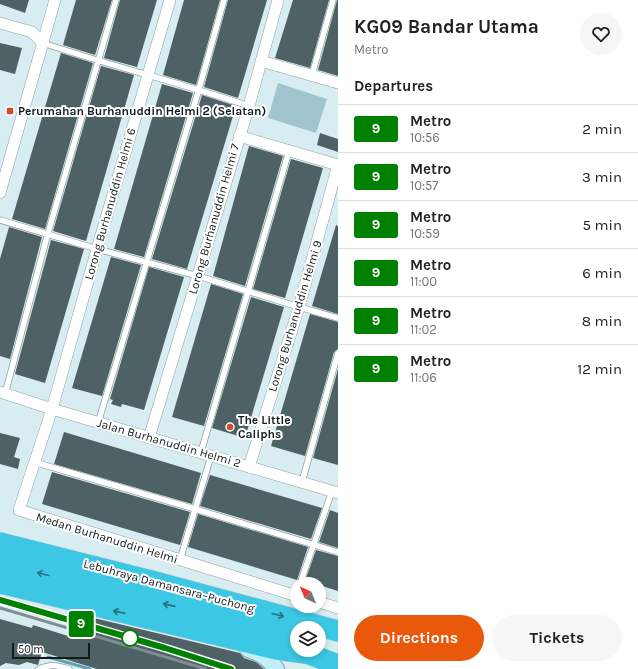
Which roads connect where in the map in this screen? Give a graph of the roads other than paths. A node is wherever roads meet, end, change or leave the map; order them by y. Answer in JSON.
{"nodes":[{"id":1,"x":55,"y":0,"type":"edge"},
{"id":2,"x":116,"y":0,"type":"edge"},
{"id":3,"x":170,"y":0,"type":"edge"},
{"id":4,"x":224,"y":0,"type":"edge"},
{"id":5,"x":278,"y":0,"type":"edge"},
{"id":6,"x":333,"y":0,"type":"edge"},
{"id":7,"x":0,"y":23,"type":"edge"},
{"id":8,"x":43,"y":43,"type":"junction"},
{"id":9,"x":98,"y":61,"type":"junction"},
{"id":10,"x":261,"y":61,"type":"junction"},
{"id":11,"x":312,"y":75,"type":"junction"},
{"id":12,"x":147,"y":76,"type":"junction"},
{"id":13,"x":338,"y":83,"type":"edge"},
{"id":14,"x":199,"y":89,"type":"junction"},
{"id":15,"x":249,"y":106,"type":"junction"},
{"id":16,"x":239,"y":136,"type":"junction"},
{"id":17,"x":288,"y":151,"type":"junction"},
{"id":18,"x":338,"y":165,"type":"edge"},
{"id":19,"x":0,"y":193,"type":"edge"},
{"id":20,"x":0,"y":220,"type":"edge"},
{"id":21,"x":48,"y":233,"type":"junction"},
{"id":22,"x":97,"y":249,"type":"junction"},
{"id":23,"x":148,"y":262,"type":"junction"},
{"id":24,"x":198,"y":276,"type":"junction"},
{"id":25,"x":247,"y":292,"type":"junction"},
{"id":26,"x":299,"y":307,"type":"junction"},
{"id":27,"x":338,"y":318,"type":"edge"},
{"id":28,"x":338,"y":353,"type":"edge"},
{"id":29,"x":2,"y":393,"type":"edge"},
{"id":30,"x":52,"y":409,"type":"junction"},
{"id":31,"x":98,"y":423,"type":"junction"},
{"id":32,"x":149,"y":438,"type":"junction"},
{"id":33,"x":206,"y":454,"type":"junction"},
{"id":34,"x":34,"y":462,"type":"junction"},
{"id":35,"x":249,"y":467,"type":"junction"},
{"id":36,"x":302,"y":482,"type":"junction"},
{"id":37,"x":335,"y":492,"type":"edge"},
{"id":38,"x":195,"y":509,"type":"junction"},
{"id":39,"x":313,"y":545,"type":"junction"},
{"id":40,"x":2,"y":546,"type":"edge"},
{"id":41,"x":338,"y":552,"type":"edge"},
{"id":42,"x":180,"y":560,"type":"junction"},
{"id":43,"x":302,"y":577,"type":"edge"},
{"id":44,"x":0,"y":583,"type":"edge"},
{"id":45,"x":290,"y":593,"type":"edge"},
{"id":46,"x":326,"y":604,"type":"edge"},
{"id":47,"x":338,"y":608,"type":"edge"},
{"id":48,"x":184,"y":627,"type":"junction"},
{"id":49,"x":338,"y":631,"type":"edge"},
{"id":50,"x":290,"y":642,"type":"edge"},
{"id":51,"x":290,"y":647,"type":"edge"},
{"id":52,"x":326,"y":649,"type":"edge"},
{"id":53,"x":338,"y":650,"type":"edge"},
{"id":54,"x":322,"y":657,"type":"edge"},
{"id":55,"x":338,"y":665,"type":"edge"},
{"id":56,"x":38,"y":669,"type":"edge"},
{"id":57,"x":69,"y":669,"type":"edge"},
{"id":58,"x":276,"y":669,"type":"edge"}],
"edges":[{"from":1,"to":8,"type":"street"},
{"from":2,"to":9,"type":"lane"},
{"from":3,"to":12,"type":"street","name":"Lorong Burhanuddin Helmi 6"},
{"from":4,"to":14,"type":"lane"},
{"from":5,"to":10,"type":"street","name":"Lorong Burhanuddin Helmi 7"},
{"from":6,"to":11,"type":"lane"},
{"from":7,"to":8,"type":"street"},
{"from":8,"to":9,"type":"lane"},
{"from":8,"to":19,"type":"street"},
{"from":9,"to":12,"type":"lane"},
{"from":9,"to":21,"type":"lane"},
{"from":10,"to":11,"type":"street"},
{"from":10,"to":15,"type":"street","name":"Lorong Burhanuddin Helmi 7"},
{"from":11,"to":13,"type":"street"},
{"from":12,"to":14,"type":"lane"},
{"from":12,"to":22,"type":"street","name":"Lorong Burhanuddin Helmi 6"},
{"from":14,"to":15,"type":"lane"},
{"from":14,"to":23,"type":"lane"},
{"from":15,"to":16,"type":"street","name":"Lorong Burhanuddin Helmi 7"},
{"from":16,"to":17,"type":"street"},
{"from":16,"to":24,"type":"street","name":"Lorong Burhanuddin Helmi 7"},
{"from":17,"to":18,"type":"street"},
{"from":17,"to":25,"type":"lane"},
{"from":18,"to":26,"type":"street","name":"Lorong Burhanuddin Helmi 9"},
{"from":20,"to":21,"type":"lane"},
{"from":21,"to":22,"type":"lane"},
{"from":21,"to":29,"type":"lane"},
{"from":22,"to":23,"type":"lane"},
{"from":22,"to":30,"type":"street","name":"Lorong Burhanuddin Helmi 6"},
{"from":23,"to":24,"type":"lane"},
{"from":23,"to":31,"type":"lane"},
{"from":24,"to":25,"type":"lane"},
{"from":24,"to":32,"type":"street","name":"Lorong Burhanuddin Helmi 7"},
{"from":25,"to":26,"type":"lane"},
{"from":25,"to":33,"type":"lane"},
{"from":26,"to":27,"type":"lane"},
{"from":26,"to":35,"type":"street","name":"Lorong Burhanuddin Helmi 9"},
{"from":28,"to":36,"type":"lane"},
{"from":29,"to":30,"type":"street","name":"Jalan Burhanuddin Helmi 2"},
{"from":30,"to":31,"type":"street","name":"Jalan Burhanuddin Helmi 2"},
{"from":30,"to":34,"type":"street","name":"Medan Burhanuddin Helmi"},
{"from":31,"to":32,"type":"street","name":"Jalan Burhanuddin Helmi 2"},
{"from":32,"to":33,"type":"street","name":"Jalan Burhanuddin Helmi 2"},
{"from":33,"to":35,"type":"street","name":"Jalan Burhanuddin Helmi 2"},
{"from":33,"to":38,"type":"lane"},
{"from":34,"to":38,"type":"lane"},
{"from":34,"to":42,"type":"street","name":"Medan Burhanuddin Helmi"},
{"from":35,"to":36,"type":"street","name":"Jalan Burhanuddin Helmi 2"},
{"from":36,"to":37,"type":"street","name":"Jalan Burhanuddin Helmi 2"},
{"from":37,"to":39,"type":"lane"},
{"from":38,"to":39,"type":"lane"},
{"from":38,"to":42,"type":"lane"},
{"from":39,"to":41,"type":"lane"},
{"from":39,"to":43,"type":"lane"},
{"from":40,"to":49,"type":"highway","name":"Lebuhraya Damansara–Puchong","one_way":true},
{"from":50,"to":40,"type":"highway","name":"Lebuhraya Damansara–Puchong","one_way":true},
{"from":42,"to":45,"type":"street","name":"Medan Burhanuddin Helmi"},
{"from":48,"to":44,"type":"highway","one_way":true},
{"from":46,"to":47,"type":"street"},
{"from":48,"to":51,"type":"highway"},
{"from":48,"to":58,"type":"main road"},
{"from":52,"to":53,"type":"highway","name":"Lebuhraya Damansara–Puchong"},
{"from":54,"to":55,"type":"highway"},
{"from":56,"to":57,"type":"lane"}]}
